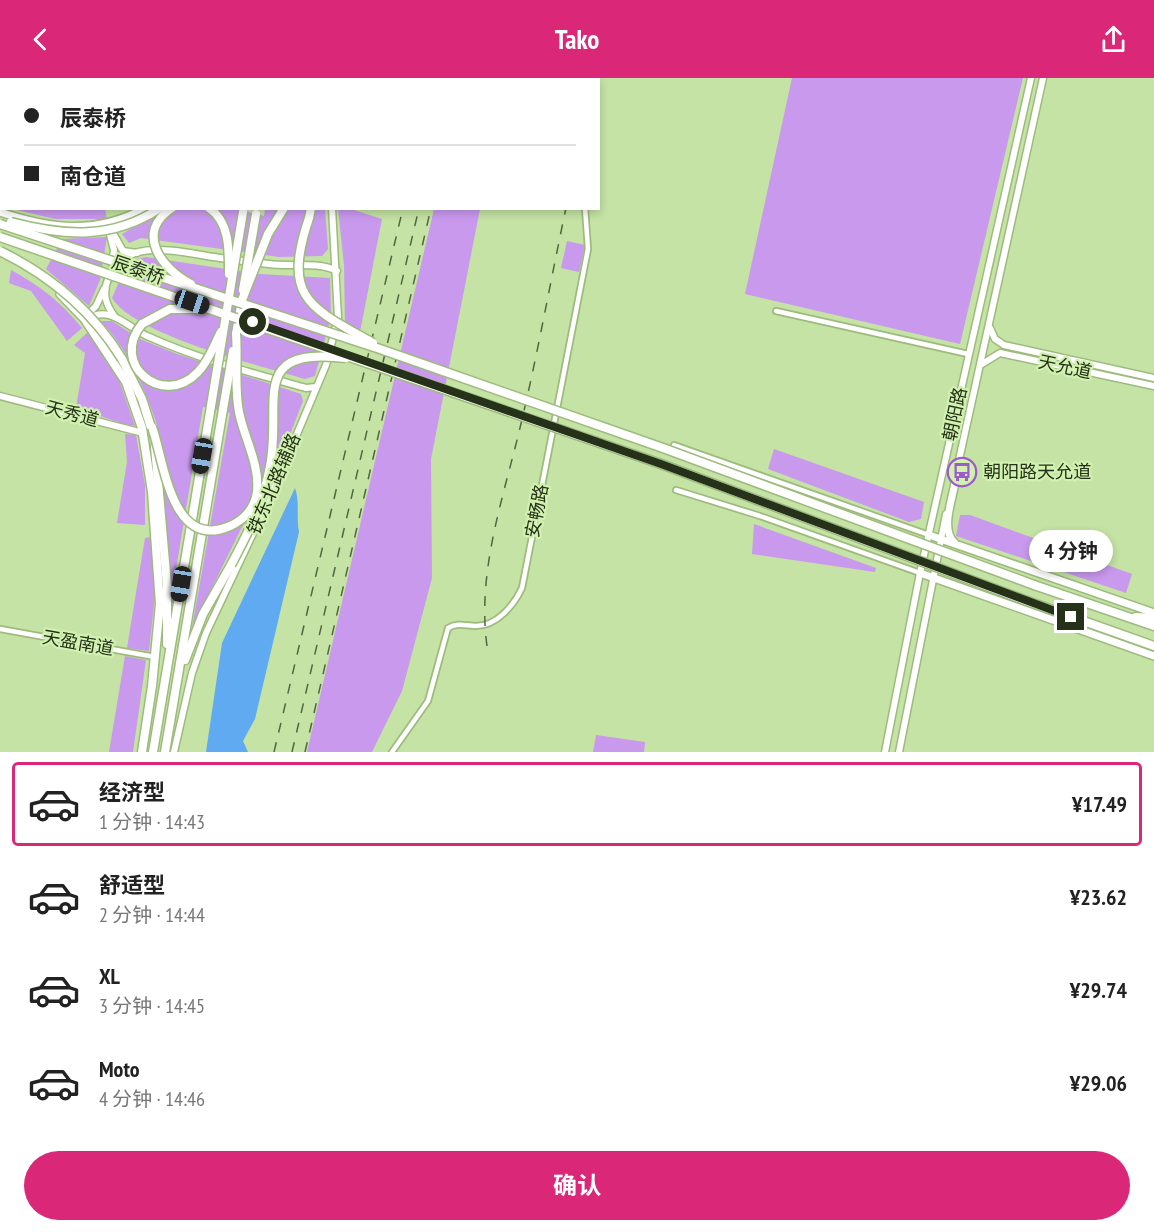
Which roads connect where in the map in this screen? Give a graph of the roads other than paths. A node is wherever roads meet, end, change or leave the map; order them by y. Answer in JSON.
{"nodes":[{"id":1,"x":1031,"y":78,"type":"edge"},
{"id":2,"x":1043,"y":78,"type":"edge"},
{"id":3,"x":140,"y":210,"type":"edge"},
{"id":4,"x":156,"y":210,"type":"edge"},
{"id":5,"x":169,"y":210,"type":"edge"},
{"id":6,"x":211,"y":210,"type":"edge"},
{"id":7,"x":244,"y":210,"type":"edge"},
{"id":8,"x":283,"y":210,"type":"edge"},
{"id":9,"x":310,"y":210,"type":"edge"},
{"id":10,"x":332,"y":210,"type":"edge"},
{"id":11,"x":585,"y":210,"type":"edge"},
{"id":12,"x":256,"y":211,"type":"edge"},
{"id":13,"x":0,"y":212,"type":"edge"},
{"id":14,"x":0,"y":219,"type":"edge"},
{"id":15,"x":109,"y":223,"type":"junction"},
{"id":16,"x":0,"y":224,"type":"edge"},
{"id":17,"x":0,"y":237,"type":"edge"},
{"id":18,"x":0,"y":250,"type":"edge"},
{"id":19,"x":137,"y":253,"type":"junction"},
{"id":20,"x":0,"y":255,"type":"edge"},
{"id":21,"x":112,"y":269,"type":"junction"},
{"id":22,"x":337,"y":271,"type":"junction"},
{"id":23,"x":104,"y":288,"type":"junction"},
{"id":24,"x":230,"y":293,"type":"junction"},
{"id":25,"x":221,"y":298,"type":"junction"},
{"id":26,"x":242,"y":300,"type":"junction"},
{"id":27,"x":214,"y":309,"type":"junction"},
{"id":28,"x":776,"y":311,"type":"dead end"},
{"id":29,"x":115,"y":317,"type":"junction"},
{"id":30,"x":85,"y":320,"type":"junction"},
{"id":31,"x":225,"y":323,"type":"junction"},
{"id":32,"x":989,"y":326,"type":"junction"},
{"id":33,"x":236,"y":334,"type":"junction"},
{"id":34,"x":380,"y":349,"type":"junction"},
{"id":35,"x":968,"y":354,"type":"junction"},
{"id":36,"x":358,"y":359,"type":"junction"},
{"id":37,"x":980,"y":367,"type":"junction"},
{"id":38,"x":1154,"y":378,"type":"edge"},
{"id":39,"x":316,"y":387,"type":"junction"},
{"id":40,"x":1154,"y":387,"type":"edge"},
{"id":41,"x":0,"y":396,"type":"edge"},
{"id":42,"x":152,"y":427,"type":"junction"},
{"id":43,"x":143,"y":433,"type":"junction"},
{"id":44,"x":674,"y":445,"type":"dead end"},
{"id":45,"x":956,"y":475,"type":"junction"},
{"id":46,"x":676,"y":490,"type":"dead end"},
{"id":47,"x":929,"y":535,"type":"junction"},
{"id":48,"x":940,"y":538,"type":"junction"},
{"id":49,"x":958,"y":545,"type":"junction"},
{"id":50,"x":920,"y":573,"type":"junction"},
{"id":51,"x":932,"y":578,"type":"junction"},
{"id":52,"x":1154,"y":613,"type":"edge"},
{"id":53,"x":1127,"y":617,"type":"junction"},
{"id":54,"x":1154,"y":618,"type":"edge"},
{"id":55,"x":1154,"y":626,"type":"edge"},
{"id":56,"x":0,"y":629,"type":"edge"},
{"id":57,"x":1116,"y":633,"type":"junction"},
{"id":58,"x":1154,"y":646,"type":"edge"},
{"id":59,"x":1154,"y":656,"type":"edge"},
{"id":60,"x":155,"y":657,"type":"junction"},
{"id":61,"x":166,"y":674,"type":"junction"},
{"id":62,"x":175,"y":698,"type":"junction"},
{"id":63,"x":142,"y":752,"type":"edge"},
{"id":64,"x":153,"y":752,"type":"edge"},
{"id":65,"x":165,"y":752,"type":"edge"},
{"id":66,"x":174,"y":752,"type":"edge"},
{"id":67,"x":392,"y":752,"type":"edge"},
{"id":68,"x":885,"y":752,"type":"edge"},
{"id":69,"x":899,"y":752,"type":"edge"}],
"edges":[{"from":1,"to":35,"type":"street","name":"朝阳路"},
{"from":2,"to":32,"type":"street","name":"朝阳路"},
{"from":3,"to":15,"type":"main road"},
{"from":4,"to":14,"type":"highway","bridge":true},
{"from":5,"to":25,"type":"highway","bridge":true},
{"from":6,"to":24,"type":"highway","bridge":true},
{"from":7,"to":24,"type":"highway","bridge":true},
{"from":8,"to":26,"type":"highway","bridge":true},
{"from":9,"to":34,"type":"highway","bridge":true},
{"from":10,"to":22,"type":"street","name":"铁东北路辅路"},
{"from":11,"to":67,"type":"street","name":"安畅路"},
{"from":12,"to":26,"type":"highway","bridge":true},
{"from":13,"to":15,"type":"main road"},
{"from":15,"to":19,"type":"street"},
{"from":15,"to":21,"type":"street"},
{"from":16,"to":25,"type":"highway","name":"辰泰桥","bridge":true},
{"from":17,"to":27,"type":"highway","name":"辰泰桥","bridge":true},
{"from":18,"to":42,"type":"highway","bridge":true},
{"from":19,"to":21,"type":"street"},
{"from":19,"to":22,"type":"street"},
{"from":20,"to":30,"type":"main road"},
{"from":21,"to":23,"type":"street"},
{"from":22,"to":39,"type":"street","name":"铁东北路辅路"},
{"from":23,"to":29,"type":"street"},
{"from":23,"to":30,"type":"street"},
{"from":24,"to":31,"type":"highway","bridge":true},
{"from":25,"to":34,"type":"highway","name":"辰泰桥","bridge":true},
{"from":26,"to":33,"type":"highway","bridge":true},
{"from":27,"to":31,"type":"highway","bridge":true},
{"from":27,"to":36,"type":"highway","name":"辰泰桥","bridge":true},
{"from":28,"to":35,"type":"street"},
{"from":29,"to":30,"type":"street"},
{"from":29,"to":39,"type":"street"},
{"from":30,"to":43,"type":"highway"},
{"from":31,"to":61,"type":"highway","bridge":true},
{"from":32,"to":37,"type":"street","name":"朝阳路"},
{"from":32,"to":38,"type":"street","name":"天允道"},
{"from":33,"to":42,"type":"highway","bridge":true},
{"from":33,"to":62,"type":"highway","bridge":true},
{"from":34,"to":53,"type":"highway","bridge":true},
{"from":35,"to":47,"type":"street","name":"朝阳路"},
{"from":36,"to":57,"type":"highway","bridge":true},
{"from":36,"to":62,"type":"highway","bridge":true},
{"from":37,"to":40,"type":"street","name":"天允道"},
{"from":37,"to":45,"type":"street","name":"朝阳路"},
{"from":39,"to":66,"type":"street","name":"铁东北路辅路"},
{"from":41,"to":43,"type":"street","name":"天秀道"},
{"from":42,"to":61,"type":"highway","bridge":true},
{"from":43,"to":60,"type":"highway"},
{"from":44,"to":47,"type":"street"},
{"from":45,"to":48,"type":"street","name":"朝阳路"},
{"from":45,"to":49,"type":"main road"},
{"from":46,"to":50,"type":"street"},
{"from":47,"to":48,"type":"main road"},
{"from":47,"to":50,"type":"street","name":"朝阳路"},
{"from":48,"to":49,"type":"main road"},
{"from":48,"to":51,"type":"street","name":"朝阳路"},
{"from":49,"to":52,"type":"main road"},
{"from":50,"to":51,"type":"main road"},
{"from":50,"to":68,"type":"street","name":"朝阳路"},
{"from":51,"to":59,"type":"main road"},
{"from":51,"to":69,"type":"street","name":"朝阳路"},
{"from":53,"to":54,"type":"highway"},
{"from":53,"to":55,"type":"highway"},
{"from":56,"to":60,"type":"street","name":"天盈南道"},
{"from":57,"to":58,"type":"highway"},
{"from":57,"to":59,"type":"main road"},
{"from":60,"to":63,"type":"highway"},
{"from":61,"to":64,"type":"highway"},
{"from":62,"to":65,"type":"highway"}]}
